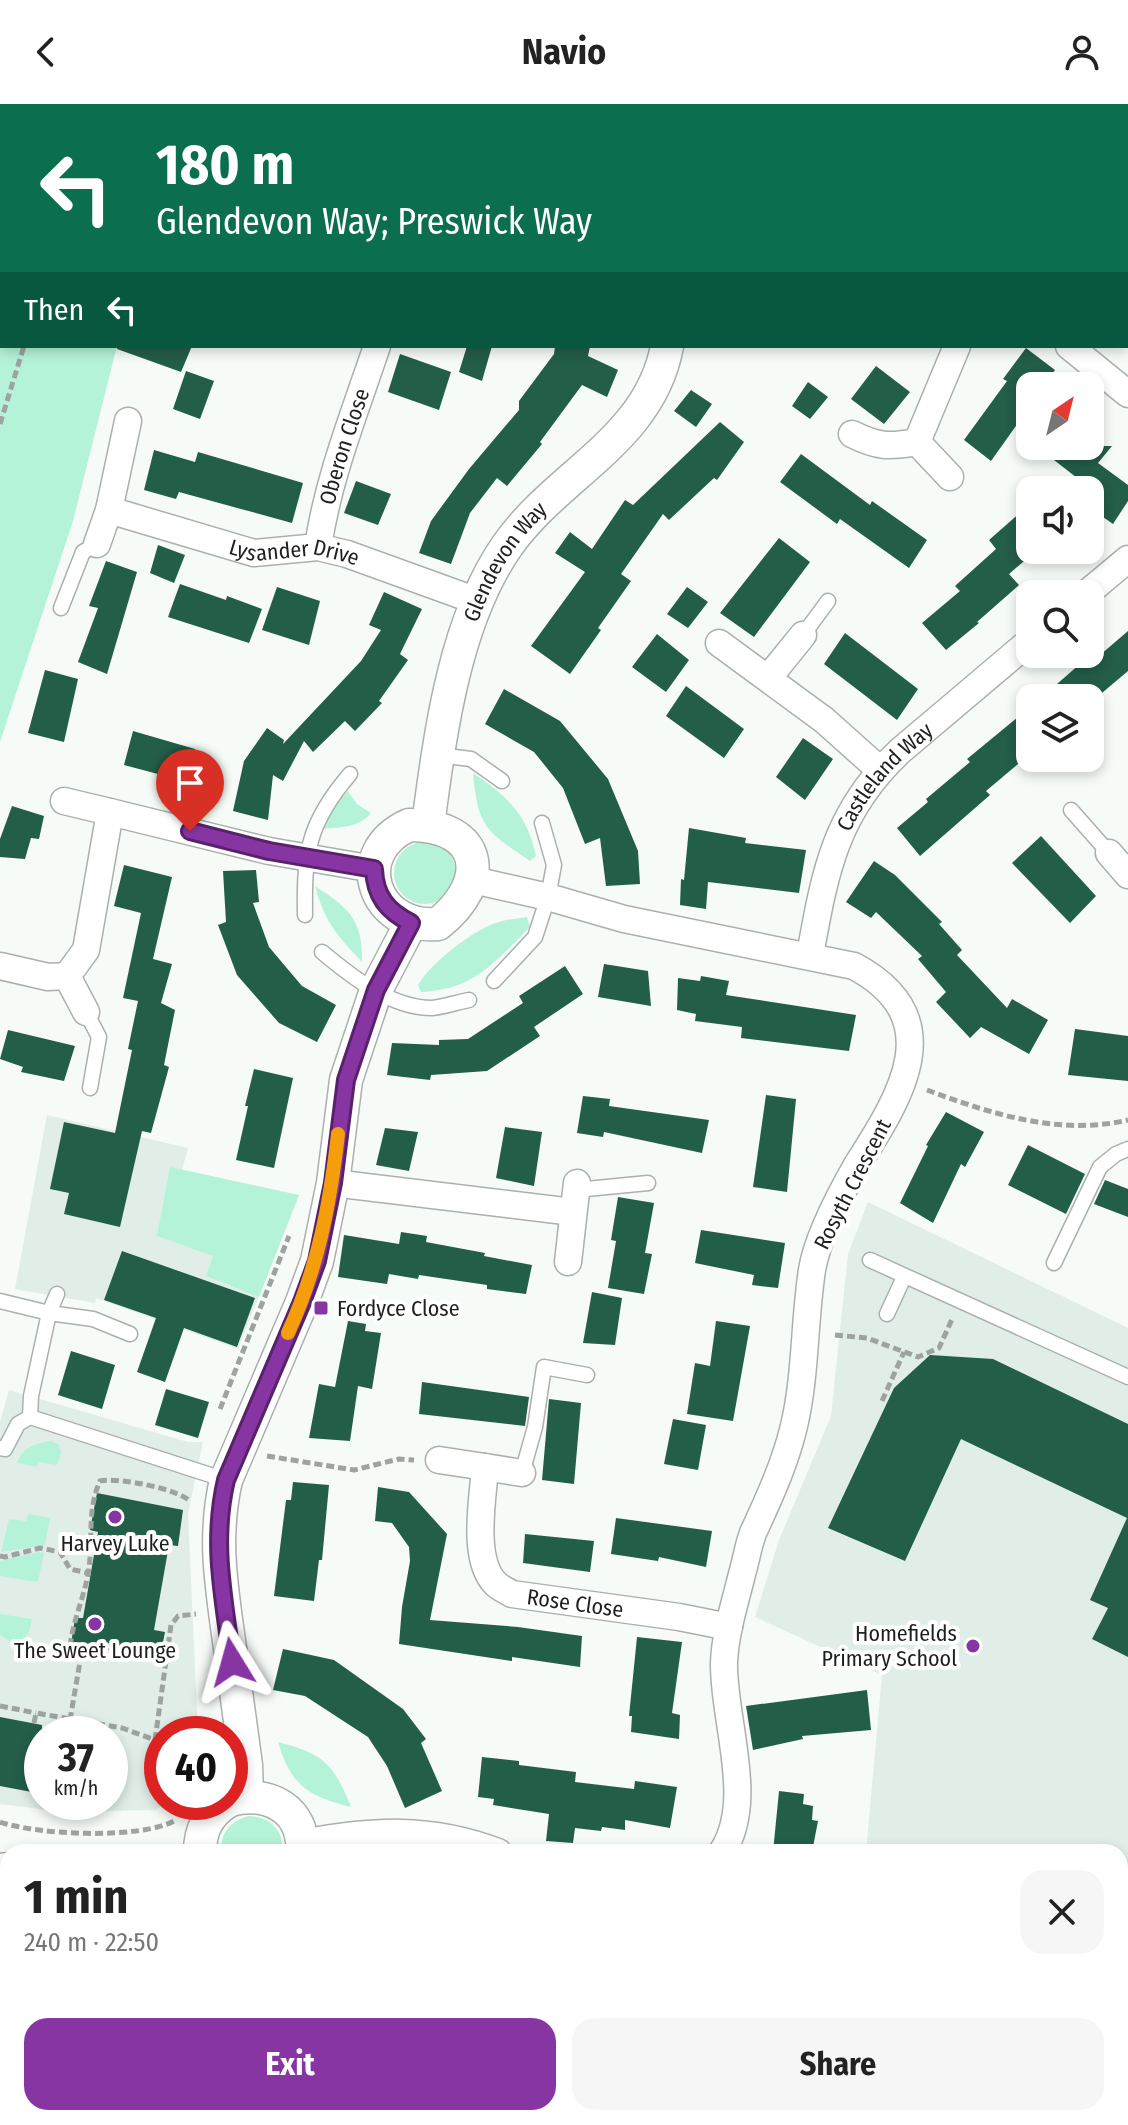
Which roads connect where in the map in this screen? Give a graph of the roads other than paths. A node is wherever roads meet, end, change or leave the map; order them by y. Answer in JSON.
{"nodes":[{"id":1,"x":376,"y":348,"type":"edge"},
{"id":2,"x":666,"y":348,"type":"edge"},
{"id":3,"x":956,"y":348,"type":"edge"},
{"id":4,"x":1085,"y":351,"type":"edge"},
{"id":5,"x":1128,"y":394,"type":"edge"},
{"id":6,"x":128,"y":421,"type":"dead end"},
{"id":7,"x":852,"y":434,"type":"dead end"},
{"id":8,"x":917,"y":442,"type":"junction"},
{"id":9,"x":950,"y":477,"type":"dead end"},
{"id":10,"x":109,"y":510,"type":"junction"},
{"id":11,"x":97,"y":544,"type":"joint"},
{"id":12,"x":318,"y":547,"type":"junction"},
{"id":13,"x":1128,"y":559,"type":"edge"},
{"id":14,"x":1103,"y":580,"type":"edge"},
{"id":15,"x":477,"y":601,"type":"junction"},
{"id":16,"x":828,"y":601,"type":"dead end"},
{"id":17,"x":61,"y":608,"type":"dead end"},
{"id":18,"x":803,"y":635,"type":"joint"},
{"id":19,"x":719,"y":643,"type":"dead end"},
{"id":20,"x":1016,"y":653,"type":"edge"},
{"id":21,"x":769,"y":677,"type":"junction"},
{"id":22,"x":438,"y":755,"type":"junction"},
{"id":23,"x":880,"y":770,"type":"junction"},
{"id":24,"x":350,"y":774,"type":"dead end"},
{"id":25,"x":502,"y":781,"type":"dead end"},
{"id":26,"x":64,"y":801,"type":"dead end"},
{"id":27,"x":1071,"y":810,"type":"dead end"},
{"id":28,"x":110,"y":812,"type":"junction"},
{"id":29,"x":542,"y":823,"type":"dead end"},
{"id":30,"x":428,"y":825,"type":"junction"},
{"id":31,"x":1109,"y":853,"type":"joint"},
{"id":32,"x":306,"y":857,"type":"junction"},
{"id":33,"x":374,"y":869,"type":"junction"},
{"id":34,"x":1128,"y":875,"type":"edge"},
{"id":35,"x":473,"y":880,"type":"junction"},
{"id":36,"x":548,"y":897,"type":"junction"},
{"id":37,"x":305,"y":915,"type":"dead end"},
{"id":38,"x":411,"y":923,"type":"junction"},
{"id":39,"x":322,"y":952,"type":"dead end"},
{"id":40,"x":810,"y":955,"type":"junction"},
{"id":41,"x":0,"y":966,"type":"edge"},
{"id":42,"x":67,"y":976,"type":"junction"},
{"id":43,"x":494,"y":981,"type":"dead end"},
{"id":44,"x":376,"y":990,"type":"junction"},
{"id":45,"x":469,"y":1000,"type":"dead end"},
{"id":46,"x":86,"y":1012,"type":"joint"},
{"id":47,"x":90,"y":1088,"type":"dead end"},
{"id":48,"x":1128,"y":1149,"type":"edge"},
{"id":49,"x":333,"y":1183,"type":"junction"},
{"id":50,"x":648,"y":1183,"type":"dead end"},
{"id":51,"x":575,"y":1195,"type":"junction"},
{"id":52,"x":870,"y":1260,"type":"dead end"},
{"id":53,"x":568,"y":1262,"type":"dead end"},
{"id":54,"x":1054,"y":1263,"type":"dead end"},
{"id":55,"x":904,"y":1277,"type":"junction"},
{"id":56,"x":57,"y":1294,"type":"dead end"},
{"id":57,"x":0,"y":1301,"type":"edge"},
{"id":58,"x":49,"y":1313,"type":"junction"},
{"id":59,"x":887,"y":1314,"type":"dead end"},
{"id":60,"x":130,"y":1334,"type":"dead end"},
{"id":61,"x":587,"y":1375,"type":"dead end"},
{"id":62,"x":1128,"y":1377,"type":"edge"},
{"id":63,"x":30,"y":1417,"type":"junction"},
{"id":64,"x":0,"y":1448,"type":"edge"},
{"id":65,"x":439,"y":1460,"type":"dead end"},
{"id":66,"x":485,"y":1467,"type":"junction"},
{"id":67,"x":522,"y":1473,"type":"joint"},
{"id":68,"x":212,"y":1475,"type":"junction"},
{"id":69,"x":729,"y":1627,"type":"junction"},
{"id":70,"x":239,"y":1716,"type":"edge"},
{"id":71,"x":248,"y":1798,"type":"edge"},
{"id":72,"x":208,"y":1820,"type":"edge"},
{"id":73,"x":200,"y":1844,"type":"edge"},
{"id":74,"x":301,"y":1844,"type":"edge"},
{"id":75,"x":316,"y":1844,"type":"edge"},
{"id":76,"x":478,"y":1844,"type":"edge"},
{"id":77,"x":727,"y":1844,"type":"edge"}],
"edges":[{"from":1,"to":12,"type":"street","name":"Oberon Close"},
{"from":2,"to":15,"type":"street","name":"Glendevon Way"},
{"from":3,"to":8,"type":"street"},
{"from":4,"to":5,"type":"street"},
{"from":6,"to":10,"type":"street"},
{"from":7,"to":8,"type":"street"},
{"from":8,"to":9,"type":"street"},
{"from":10,"to":11,"type":"street"},
{"from":10,"to":12,"type":"street","name":"Lysander Drive"},
{"from":11,"to":17,"type":"lane"},
{"from":12,"to":15,"type":"street","name":"Lysander Drive"},
{"from":13,"to":14,"type":"street"},
{"from":15,"to":22,"type":"street","name":"Glendevon Way"},
{"from":16,"to":18,"type":"lane"},
{"from":18,"to":21,"type":"street"},
{"from":19,"to":21,"type":"street"},
{"from":20,"to":23,"type":"street","name":"Castleland Way"},
{"from":21,"to":23,"type":"street"},
{"from":22,"to":25,"type":"lane"},
{"from":22,"to":30,"type":"street","name":"Glendevon Way"},
{"from":23,"to":40,"type":"street","name":"Castleland Way"},
{"from":24,"to":32,"type":"lane"},
{"from":26,"to":28,"type":"street"},
{"from":27,"to":31,"type":"lane"},
{"from":28,"to":32,"type":"street"},
{"from":28,"to":42,"type":"street"},
{"from":29,"to":36,"type":"lane"},
{"from":30,"to":33,"type":"street"},
{"from":30,"to":35,"type":"street"},
{"from":31,"to":34,"type":"street"},
{"from":32,"to":33,"type":"street"},
{"from":32,"to":37,"type":"lane"},
{"from":33,"to":38,"type":"street"},
{"from":35,"to":36,"type":"street","name":"Rosyth Crescent"},
{"from":35,"to":38,"type":"street"},
{"from":36,"to":40,"type":"street","name":"Rosyth Crescent"},
{"from":36,"to":43,"type":"lane"},
{"from":38,"to":44,"type":"street"},
{"from":39,"to":44,"type":"lane"},
{"from":40,"to":69,"type":"street","name":"Rosyth Crescent"},
{"from":41,"to":42,"type":"street"},
{"from":42,"to":46,"type":"street"},
{"from":44,"to":45,"type":"lane"},
{"from":44,"to":49,"type":"street"},
{"from":46,"to":47,"type":"lane"},
{"from":48,"to":54,"type":"lane"},
{"from":49,"to":51,"type":"street"},
{"from":49,"to":68,"type":"street"},
{"from":50,"to":51,"type":"lane"},
{"from":51,"to":53,"type":"street"},
{"from":52,"to":55,"type":"lane"},
{"from":55,"to":59,"type":"lane"},
{"from":55,"to":62,"type":"lane"},
{"from":56,"to":58,"type":"lane"},
{"from":57,"to":58,"type":"lane"},
{"from":58,"to":60,"type":"lane"},
{"from":58,"to":63,"type":"lane"},
{"from":61,"to":67,"type":"lane"},
{"from":63,"to":64,"type":"lane"},
{"from":63,"to":68,"type":"lane"},
{"from":65,"to":66,"type":"street"},
{"from":66,"to":67,"type":"street"},
{"from":66,"to":69,"type":"street","name":"Rose Close"},
{"from":68,"to":70,"type":"street"},
{"from":69,"to":77,"type":"street","name":"Rosyth Crescent"},
{"from":71,"to":74,"type":"street"},
{"from":72,"to":73,"type":"street"},
{"from":75,"to":76,"type":"street"}]}
